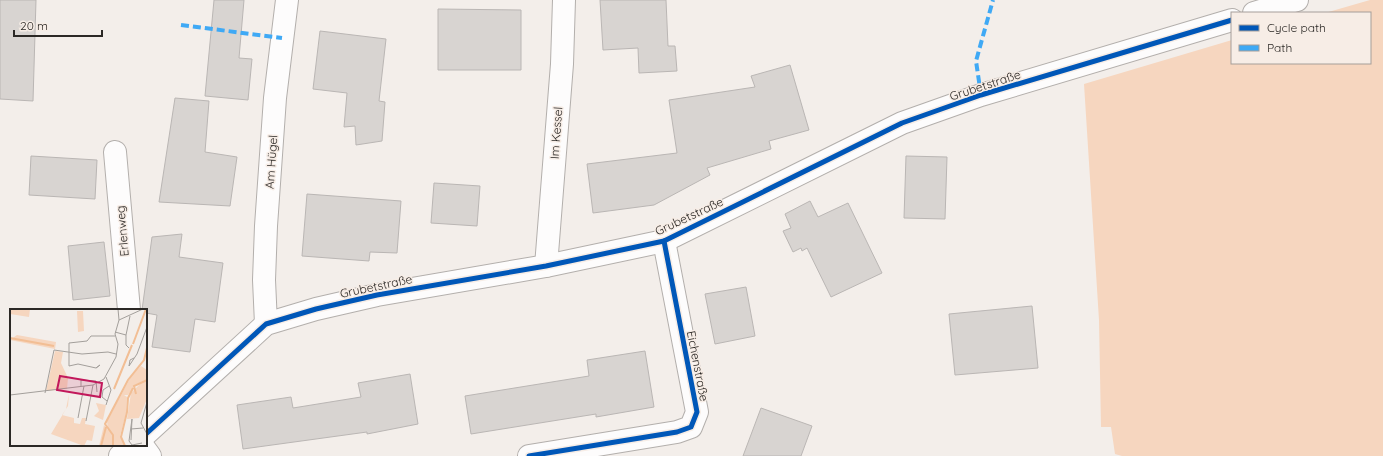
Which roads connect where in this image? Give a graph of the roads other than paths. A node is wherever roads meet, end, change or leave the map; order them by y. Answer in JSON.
{"nodes":[{"id":1,"x":287,"y":0,"type":"edge"},
{"id":2,"x":564,"y":0,"type":"edge"},
{"id":3,"x":1297,"y":0,"type":"edge"},
{"id":4,"x":1257,"y":12,"type":"edge"},
{"id":5,"x":1231,"y":20,"type":"edge"},
{"id":6,"x":115,"y":152,"type":"dead end"},
{"id":7,"x":664,"y":241,"type":"junction"},
{"id":8,"x":546,"y":266,"type":"junction"},
{"id":9,"x":129,"y":309,"type":"edge"},
{"id":10,"x":266,"y":324,"type":"junction"},
{"id":11,"x":147,"y":433,"type":"edge"},
{"id":12,"x":132,"y":446,"type":"edge"},
{"id":13,"x":143,"y":446,"type":"edge"},
{"id":14,"x":120,"y":456,"type":"edge"},
{"id":15,"x":150,"y":456,"type":"edge"},
{"id":16,"x":529,"y":456,"type":"edge"}],
"edges":[{"from":1,"to":10,"type":"street","name":"Am Hügel"},
{"from":2,"to":8,"type":"street","name":"Im Kessel"},
{"from":3,"to":4,"type":"street"},
{"from":5,"to":7,"type":"street","name":"Grubetstraße"},
{"from":6,"to":9,"type":"street","name":"Erlenweg"},
{"from":7,"to":8,"type":"street","name":"Grubetstraße"},
{"from":7,"to":16,"type":"street","name":"Eichenstraße"},
{"from":8,"to":10,"type":"street","name":"Grubetstraße"},
{"from":10,"to":11,"type":"street","name":"Grubetstraße"},
{"from":12,"to":14,"type":"street"},
{"from":13,"to":15,"type":"street"}]}
